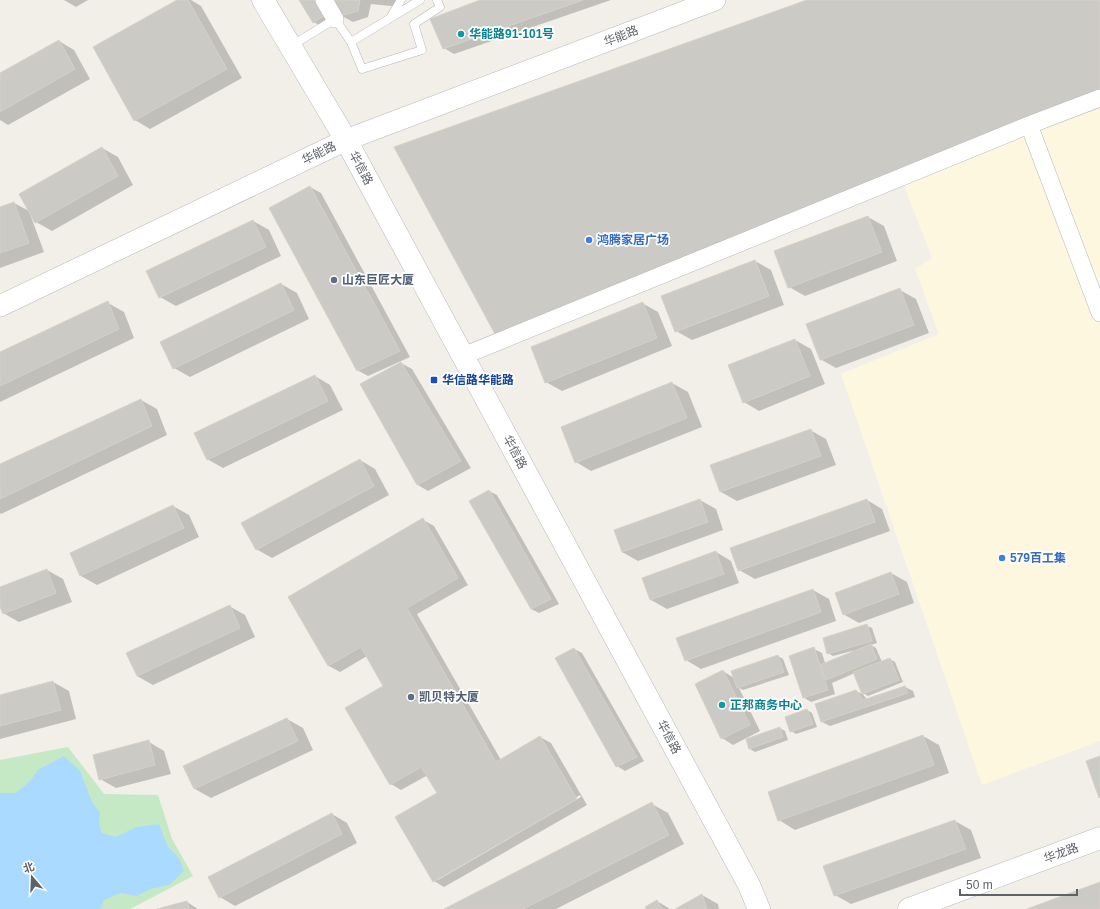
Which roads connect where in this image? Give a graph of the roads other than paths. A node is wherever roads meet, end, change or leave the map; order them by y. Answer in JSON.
{"nodes":[{"id":1,"x":263,"y":0,"type":"edge"},
{"id":2,"x":324,"y":0,"type":"edge"},
{"id":3,"x":402,"y":0,"type":"edge"},
{"id":4,"x":420,"y":0,"type":"edge"},
{"id":5,"x":438,"y":0,"type":"edge"},
{"id":6,"x":716,"y":0,"type":"edge"},
{"id":7,"x":391,"y":18,"type":"junction"},
{"id":8,"x":335,"y":19,"type":"junction"},
{"id":9,"x":351,"y":42,"type":"junction"},
{"id":10,"x":291,"y":47,"type":"junction"},
{"id":11,"x":1100,"y":98,"type":"edge"},
{"id":12,"x":1029,"y":125,"type":"junction"},
{"id":13,"x":346,"y":140,"type":"junction"},
{"id":14,"x":0,"y":306,"type":"edge"},
{"id":15,"x":1100,"y":313,"type":"edge"},
{"id":16,"x":463,"y":356,"type":"junction"},
{"id":17,"x":1100,"y":838,"type":"edge"},
{"id":18,"x":759,"y":909,"type":"edge"},
{"id":19,"x":909,"y":909,"type":"edge"}],
"edges":[{"from":1,"to":10,"type":"main road","name":"华信路"},
{"from":2,"to":8,"type":"street"},
{"from":3,"to":7,"type":"lane"},
{"from":4,"to":7,"type":"lane"},
{"from":5,"to":9,"type":"lane"},
{"from":6,"to":13,"type":"street","name":"华能路"},
{"from":7,"to":9,"type":"lane"},
{"from":8,"to":9,"type":"lane"},
{"from":8,"to":10,"type":"lane"},
{"from":10,"to":13,"type":"main road","name":"华信路"},
{"from":11,"to":12,"type":"street"},
{"from":12,"to":15,"type":"street"},
{"from":12,"to":16,"type":"street"},
{"from":13,"to":14,"type":"street","name":"华能路"},
{"from":13,"to":16,"type":"main road","name":"华信路"},
{"from":16,"to":18,"type":"main road","name":"华信路"},
{"from":17,"to":19,"type":"main road","name":"华龙路"}]}
